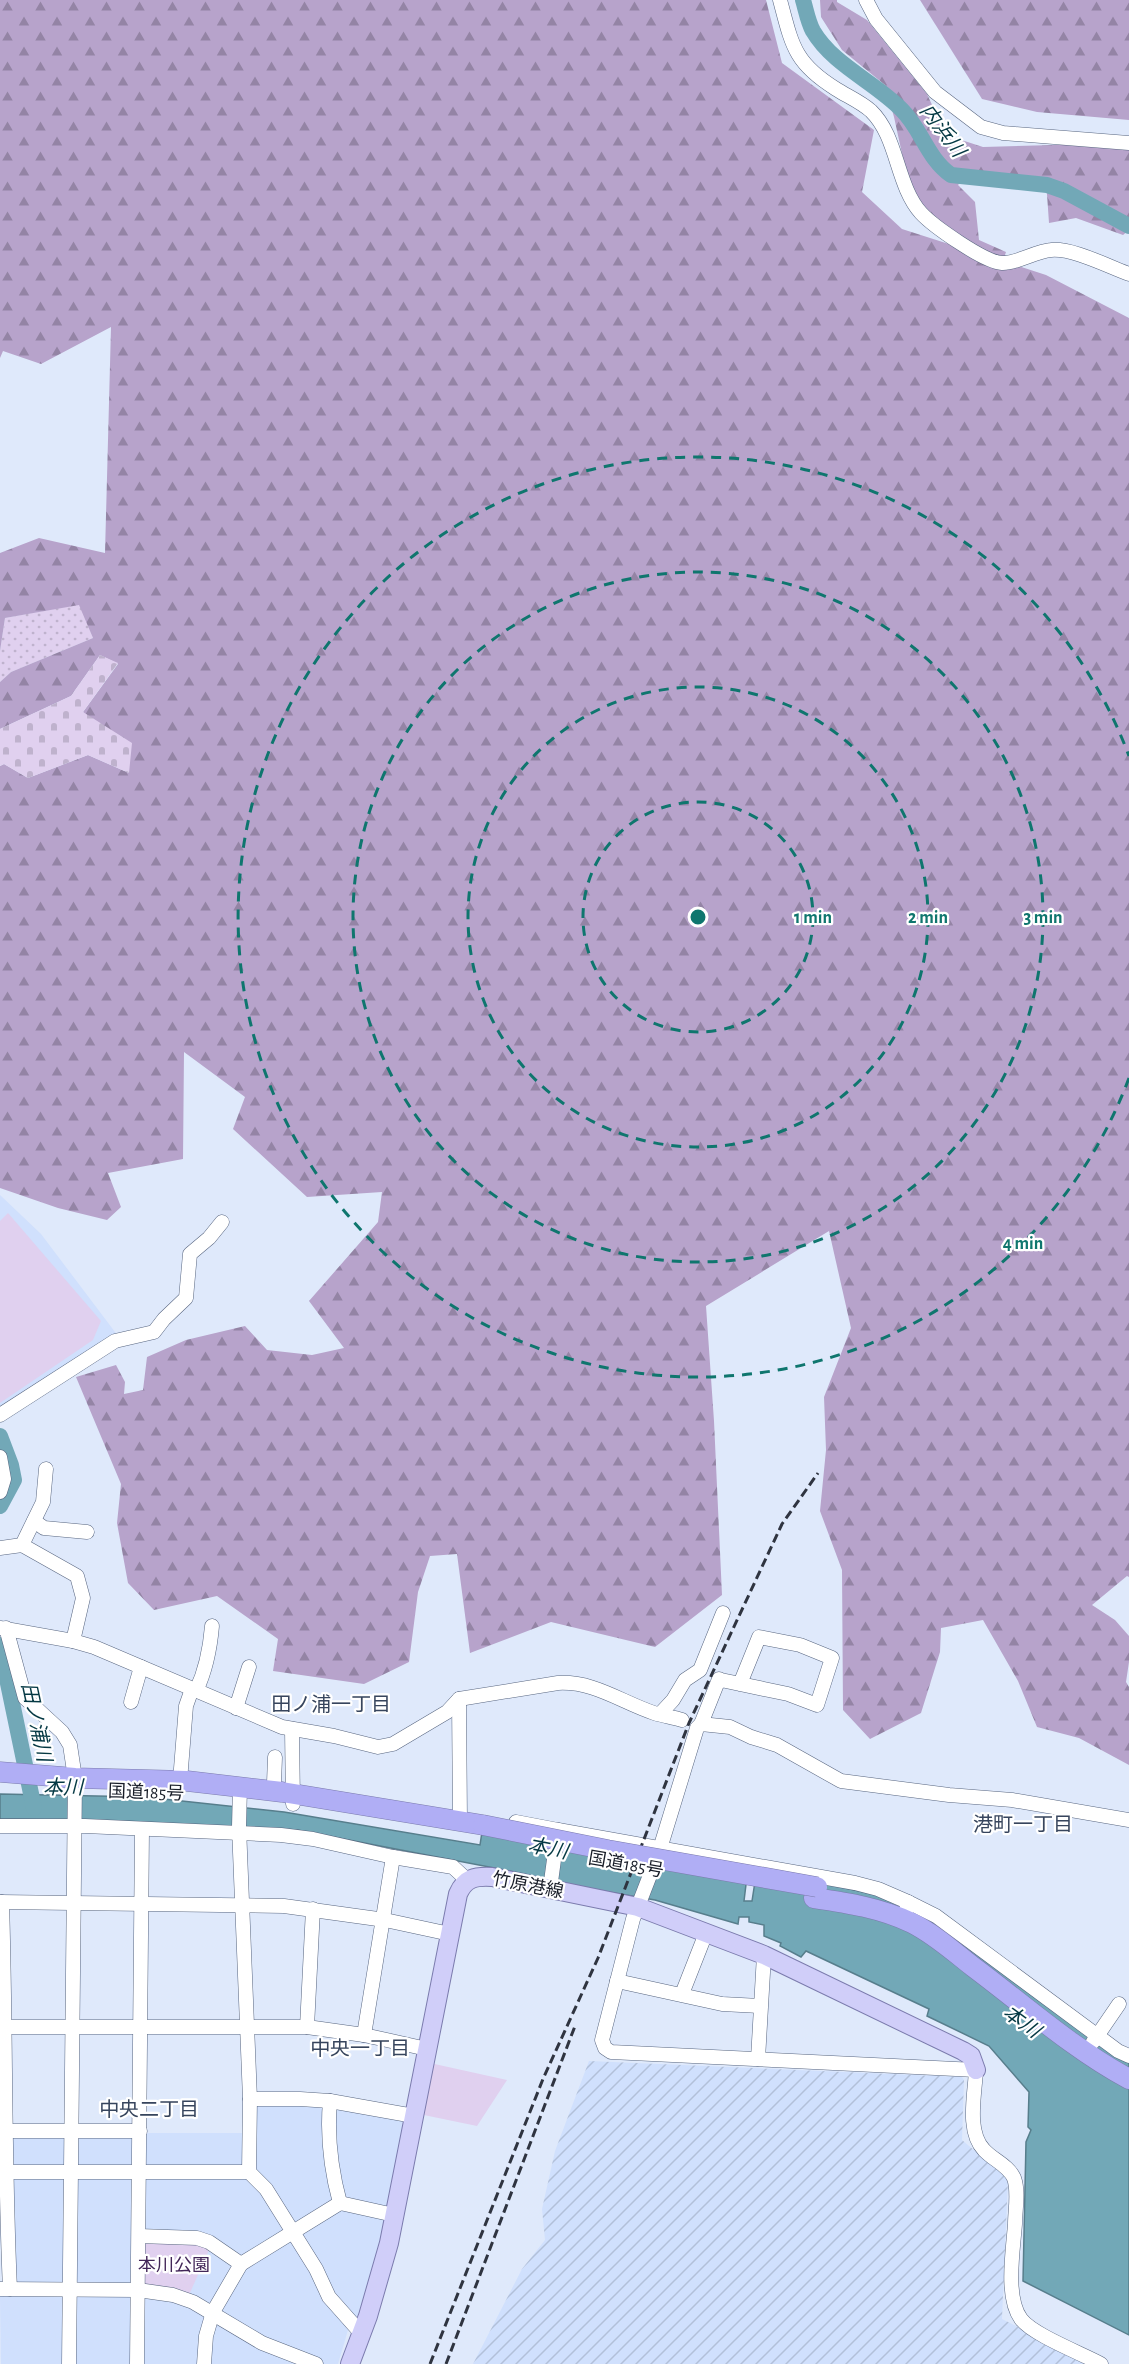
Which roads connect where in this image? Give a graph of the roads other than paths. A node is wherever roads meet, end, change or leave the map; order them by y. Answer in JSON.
{"nodes":[{"id":1,"x":780,"y":0,"type":"edge"},
{"id":2,"x":866,"y":0,"type":"edge"},
{"id":3,"x":1129,"y":143,"type":"edge"},
{"id":4,"x":1129,"y":274,"type":"edge"},
{"id":5,"x":222,"y":1222,"type":"dead end"},
{"id":6,"x":0,"y":1415,"type":"edge"},
{"id":7,"x":0,"y":1457,"type":"edge"},
{"id":8,"x":46,"y":1469,"type":"dead end"},
{"id":9,"x":0,"y":1492,"type":"edge"},
{"id":10,"x":34,"y":1521,"type":"junction"},
{"id":11,"x":87,"y":1532,"type":"dead end"},
{"id":12,"x":22,"y":1545,"type":"junction"},
{"id":13,"x":0,"y":1548,"type":"edge"},
{"id":14,"x":723,"y":1613,"type":"dead end"},
{"id":15,"x":212,"y":1626,"type":"dead end"},
{"id":16,"x":3,"y":1628,"type":"edge"},
{"id":17,"x":73,"y":1641,"type":"junction"},
{"id":18,"x":141,"y":1667,"type":"junction"},
{"id":19,"x":249,"y":1667,"type":"dead end"},
{"id":20,"x":740,"y":1684,"type":"junction"},
{"id":21,"x":194,"y":1690,"type":"junction"},
{"id":22,"x":459,"y":1699,"type":"junction"},
{"id":23,"x":131,"y":1702,"type":"dead end"},
{"id":24,"x":236,"y":1708,"type":"junction"},
{"id":25,"x":660,"y":1714,"type":"junction"},
{"id":26,"x":682,"y":1720,"type":"dead end"},
{"id":27,"x":701,"y":1724,"type":"junction"},
{"id":28,"x":292,"y":1729,"type":"junction"},
{"id":29,"x":275,"y":1757,"type":"dead end"},
{"id":30,"x":7,"y":1779,"type":"edge"},
{"id":31,"x":180,"y":1781,"type":"junction"},
{"id":32,"x":274,"y":1783,"type":"junction"},
{"id":33,"x":74,"y":1788,"type":"junction"},
{"id":34,"x":242,"y":1793,"type":"junction"},
{"id":35,"x":293,"y":1795,"type":"junction"},
{"id":36,"x":460,"y":1817,"type":"junction"},
{"id":37,"x":1129,"y":1820,"type":"edge"},
{"id":38,"x":73,"y":1823,"type":"junction"},
{"id":39,"x":0,"y":1826,"type":"edge"},
{"id":40,"x":142,"y":1829,"type":"junction"},
{"id":41,"x":239,"y":1830,"type":"junction"},
{"id":42,"x":482,"y":1831,"type":"junction"},
{"id":43,"x":558,"y":1832,"type":"junction"},
{"id":44,"x":660,"y":1850,"type":"junction"},
{"id":45,"x":393,"y":1857,"type":"junction"},
{"id":46,"x":467,"y":1880,"type":"junction"},
{"id":47,"x":551,"y":1886,"type":"junction"},
{"id":48,"x":1,"y":1902,"type":"edge"},
{"id":49,"x":640,"y":1903,"type":"junction"},
{"id":50,"x":72,"y":1904,"type":"junction"},
{"id":51,"x":140,"y":1904,"type":"junction"},
{"id":52,"x":243,"y":1906,"type":"junction"},
{"id":53,"x":313,"y":1909,"type":"junction"},
{"id":54,"x":906,"y":1909,"type":"junction"},
{"id":55,"x":385,"y":1920,"type":"junction"},
{"id":56,"x":706,"y":1933,"type":"junction"},
{"id":57,"x":450,"y":1934,"type":"junction"},
{"id":58,"x":764,"y":1955,"type":"junction"},
{"id":59,"x":617,"y":1981,"type":"junction"},
{"id":60,"x":682,"y":1994,"type":"junction"},
{"id":61,"x":1119,"y":2004,"type":"dead end"},
{"id":62,"x":760,"y":2006,"type":"junction"},
{"id":63,"x":247,"y":2026,"type":"junction"},
{"id":64,"x":141,"y":2027,"type":"junction"},
{"id":65,"x":307,"y":2027,"type":"junction"},
{"id":66,"x":6,"y":2028,"type":"junction"},
{"id":67,"x":72,"y":2028,"type":"junction"},
{"id":68,"x":364,"y":2035,"type":"junction"},
{"id":69,"x":1095,"y":2039,"type":"junction"},
{"id":70,"x":427,"y":2049,"type":"junction"},
{"id":71,"x":758,"y":2059,"type":"junction"},
{"id":72,"x":1128,"y":2059,"type":"edge"},
{"id":73,"x":975,"y":2070,"type":"junction"},
{"id":74,"x":1129,"y":2079,"type":"edge"},
{"id":75,"x":250,"y":2099,"type":"junction"},
{"id":76,"x":330,"y":2101,"type":"junction"},
{"id":77,"x":414,"y":2116,"type":"junction"},
{"id":78,"x":5,"y":2131,"type":"junction"},
{"id":79,"x":140,"y":2131,"type":"junction"},
{"id":80,"x":70,"y":2132,"type":"junction"},
{"id":81,"x":3,"y":2172,"type":"edge"},
{"id":82,"x":249,"y":2172,"type":"junction"},
{"id":83,"x":71,"y":2173,"type":"junction"},
{"id":84,"x":139,"y":2174,"type":"junction"},
{"id":85,"x":340,"y":2203,"type":"junction"},
{"id":86,"x":394,"y":2216,"type":"junction"},
{"id":87,"x":292,"y":2234,"type":"junction"},
{"id":88,"x":139,"y":2236,"type":"junction"},
{"id":89,"x":241,"y":2264,"type":"junction"},
{"id":90,"x":5,"y":2289,"type":"edge"},
{"id":91,"x":138,"y":2290,"type":"junction"},
{"id":92,"x":70,"y":2291,"type":"junction"},
{"id":93,"x":213,"y":2312,"type":"junction"},
{"id":94,"x":361,"y":2333,"type":"junction"},
{"id":95,"x":69,"y":2364,"type":"edge"},
{"id":96,"x":137,"y":2364,"type":"edge"},
{"id":97,"x":204,"y":2364,"type":"edge"},
{"id":98,"x":316,"y":2364,"type":"edge"},
{"id":99,"x":350,"y":2364,"type":"edge"},
{"id":100,"x":1101,"y":2364,"type":"edge"}],
"edges":[{"from":1,"to":4,"type":"street"},
{"from":2,"to":3,"type":"street"},
{"from":5,"to":6,"type":"street"},
{"from":7,"to":9,"type":"street"},
{"from":8,"to":10,"type":"street"},
{"from":10,"to":11,"type":"street"},
{"from":10,"to":12,"type":"street"},
{"from":12,"to":13,"type":"street"},
{"from":12,"to":17,"type":"street"},
{"from":14,"to":25,"type":"street"},
{"from":15,"to":21,"type":"street"},
{"from":16,"to":17,"type":"street"},
{"from":16,"to":33,"type":"street"},
{"from":17,"to":18,"type":"street"},
{"from":18,"to":21,"type":"street"},
{"from":18,"to":23,"type":"street"},
{"from":19,"to":24,"type":"street"},
{"from":20,"to":20,"type":"street"},
{"from":20,"to":27,"type":"street"},
{"from":21,"to":24,"type":"street"},
{"from":21,"to":31,"type":"street"},
{"from":22,"to":25,"type":"street"},
{"from":22,"to":28,"type":"street"},
{"from":22,"to":36,"type":"street"},
{"from":24,"to":28,"type":"street"},
{"from":25,"to":26,"type":"street"},
{"from":27,"to":37,"type":"street"},
{"from":27,"to":44,"type":"street"},
{"from":28,"to":35,"type":"street"},
{"from":29,"to":32,"type":"street"},
{"from":30,"to":33,"type":"highway","name":"国道185号"},
{"from":31,"to":33,"type":"highway","name":"国道185号"},
{"from":31,"to":34,"type":"highway","name":"国道185号"},
{"from":32,"to":34,"type":"street"},
{"from":32,"to":35,"type":"street"},
{"from":33,"to":34,"type":"highway","name":"国道185号"},
{"from":33,"to":38,"type":"street"},
{"from":34,"to":35,"type":"highway","name":"国道185号"},
{"from":34,"to":41,"type":"street"},
{"from":35,"to":36,"type":"highway","name":"国道185号"},
{"from":35,"to":42,"type":"highway","name":"国道185号"},
{"from":36,"to":42,"type":"highway","name":"国道185号"},
{"from":36,"to":43,"type":"street"},
{"from":38,"to":39,"type":"street"},
{"from":38,"to":40,"type":"street"},
{"from":38,"to":50,"type":"street"},
{"from":40,"to":41,"type":"street"},
{"from":40,"to":51,"type":"street"},
{"from":41,"to":45,"type":"street"},
{"from":41,"to":52,"type":"street"},
{"from":42,"to":54,"type":"highway","name":"国道185号","bridge":true},
{"from":43,"to":44,"type":"street"},
{"from":43,"to":47,"type":"street"},
{"from":44,"to":49,"type":"street"},
{"from":44,"to":54,"type":"street"},
{"from":45,"to":46,"type":"street"},
{"from":45,"to":55,"type":"street"},
{"from":46,"to":47,"type":"main road","name":"竹原港線"},
{"from":46,"to":57,"type":"main road","name":"竹原港線"},
{"from":47,"to":49,"type":"main road","name":"竹原港線"},
{"from":48,"to":50,"type":"street"},
{"from":48,"to":66,"type":"street"},
{"from":49,"to":56,"type":"main road","name":"竹原港線"},
{"from":49,"to":59,"type":"street"},
{"from":50,"to":51,"type":"street"},
{"from":50,"to":67,"type":"street"},
{"from":51,"to":52,"type":"street"},
{"from":51,"to":64,"type":"street"},
{"from":52,"to":53,"type":"street"},
{"from":52,"to":63,"type":"street"},
{"from":53,"to":55,"type":"street"},
{"from":53,"to":65,"type":"street"},
{"from":54,"to":69,"type":"highway","name":"国道185号"},
{"from":54,"to":74,"type":"highway","name":"国道185号"},
{"from":55,"to":57,"type":"street"},
{"from":55,"to":68,"type":"street"},
{"from":56,"to":58,"type":"main road","name":"竹原港線"},
{"from":56,"to":60,"type":"street"},
{"from":57,"to":70,"type":"main road","name":"竹原港線"},
{"from":58,"to":62,"type":"street"},
{"from":58,"to":73,"type":"main road","name":"竹原港線"},
{"from":59,"to":60,"type":"street"},
{"from":59,"to":71,"type":"street"},
{"from":60,"to":62,"type":"street"},
{"from":61,"to":69,"type":"street"},
{"from":62,"to":71,"type":"street"},
{"from":63,"to":64,"type":"street"},
{"from":63,"to":65,"type":"street"},
{"from":63,"to":75,"type":"street"},
{"from":64,"to":67,"type":"street"},
{"from":64,"to":79,"type":"street"},
{"from":65,"to":68,"type":"street"},
{"from":66,"to":67,"type":"street"},
{"from":66,"to":78,"type":"street"},
{"from":67,"to":80,"type":"street"},
{"from":68,"to":70,"type":"street"},
{"from":69,"to":72,"type":"highway","name":"国道185号"},
{"from":70,"to":77,"type":"main road","name":"竹原港線"},
{"from":71,"to":73,"type":"street"},
{"from":73,"to":100,"type":"street"},
{"from":75,"to":76,"type":"street"},
{"from":75,"to":82,"type":"street"},
{"from":76,"to":77,"type":"street"},
{"from":76,"to":85,"type":"street"},
{"from":77,"to":86,"type":"main road","name":"竹原港線"},
{"from":78,"to":80,"type":"street"},
{"from":78,"to":81,"type":"street"},
{"from":79,"to":80,"type":"street"},
{"from":79,"to":84,"type":"street"},
{"from":80,"to":83,"type":"street"},
{"from":81,"to":83,"type":"street"},
{"from":81,"to":90,"type":"street"},
{"from":82,"to":84,"type":"street"},
{"from":82,"to":87,"type":"street"},
{"from":83,"to":84,"type":"street"},
{"from":83,"to":92,"type":"street"},
{"from":84,"to":88,"type":"street"},
{"from":85,"to":86,"type":"street"},
{"from":85,"to":87,"type":"street"},
{"from":86,"to":94,"type":"main road","name":"竹原港線"},
{"from":87,"to":89,"type":"street"},
{"from":87,"to":94,"type":"street"},
{"from":88,"to":89,"type":"street"},
{"from":88,"to":91,"type":"street"},
{"from":89,"to":93,"type":"street"},
{"from":90,"to":92,"type":"street"},
{"from":91,"to":92,"type":"street"},
{"from":91,"to":93,"type":"street"},
{"from":91,"to":96,"type":"street"},
{"from":92,"to":95,"type":"street"},
{"from":93,"to":97,"type":"street"},
{"from":93,"to":98,"type":"street"},
{"from":94,"to":99,"type":"main road","name":"竹原港線"}]}
